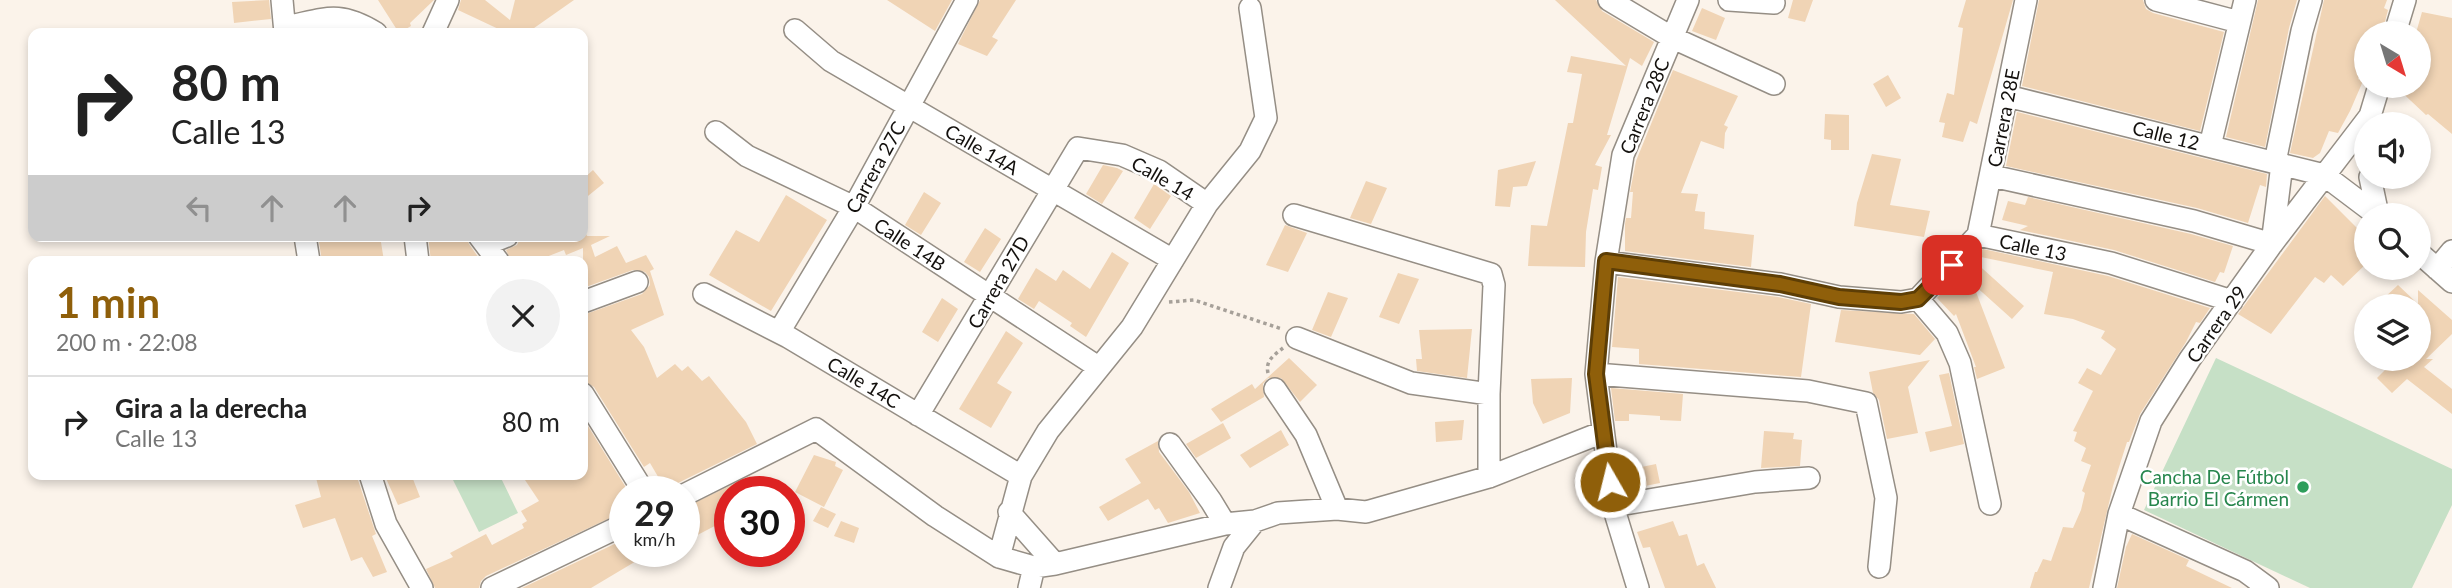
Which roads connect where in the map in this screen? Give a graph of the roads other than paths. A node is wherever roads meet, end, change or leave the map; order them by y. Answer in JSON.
{"nodes":[{"id":1,"x":282,"y":0,"type":"edge"},
{"id":2,"x":448,"y":0,"type":"edge"},
{"id":3,"x":967,"y":0,"type":"edge"},
{"id":4,"x":1609,"y":0,"type":"edge"},
{"id":5,"x":1730,"y":0,"type":"edge"},
{"id":6,"x":2026,"y":0,"type":"edge"},
{"id":7,"x":2156,"y":0,"type":"edge"},
{"id":8,"x":2245,"y":0,"type":"edge"},
{"id":9,"x":2311,"y":0,"type":"edge"},
{"id":10,"x":2405,"y":0,"type":"edge"},
{"id":11,"x":1686,"y":1,"type":"edge"},
{"id":12,"x":1774,"y":3,"type":"dead end"},
{"id":13,"x":1250,"y":8,"type":"dead end"},
{"id":14,"x":2399,"y":21,"type":"edge"},
{"id":15,"x":2239,"y":22,"type":"junction"},
{"id":16,"x":285,"y":28,"type":"edge"},
{"id":17,"x":293,"y":28,"type":"edge"},
{"id":18,"x":366,"y":28,"type":"edge"},
{"id":19,"x":435,"y":28,"type":"edge"},
{"id":20,"x":796,"y":30,"type":"dead end"},
{"id":21,"x":1671,"y":37,"type":"junction"},
{"id":22,"x":1774,"y":83,"type":"dead end"},
{"id":23,"x":2007,"y":96,"type":"junction"},
{"id":24,"x":909,"y":107,"type":"junction"},
{"id":25,"x":716,"y":132,"type":"dead end"},
{"id":26,"x":2354,"y":139,"type":"edge"},
{"id":27,"x":2210,"y":146,"type":"junction"},
{"id":28,"x":1078,"y":148,"type":"joint"},
{"id":29,"x":2279,"y":163,"type":"junction"},
{"id":30,"x":1992,"y":176,"type":"junction"},
{"id":31,"x":2324,"y":176,"type":"junction"},
{"id":32,"x":1052,"y":190,"type":"junction"},
{"id":33,"x":2361,"y":203,"type":"edge"},
{"id":34,"x":1206,"y":204,"type":"junction"},
{"id":35,"x":854,"y":207,"type":"junction"},
{"id":36,"x":1294,"y":215,"type":"dead end"},
{"id":37,"x":1978,"y":235,"type":"junction"},
{"id":38,"x":2272,"y":244,"type":"junction"},
{"id":39,"x":2452,"y":251,"type":"edge"},
{"id":40,"x":1173,"y":260,"type":"junction"},
{"id":41,"x":1606,"y":261,"type":"junction"},
{"id":42,"x":2431,"y":263,"type":"edge"},
{"id":43,"x":2445,"y":275,"type":"edge"},
{"id":44,"x":637,"y":282,"type":"dead end"},
{"id":45,"x":704,"y":294,"type":"dead end"},
{"id":46,"x":990,"y":296,"type":"junction"},
{"id":47,"x":1918,"y":299,"type":"junction"},
{"id":48,"x":588,"y":300,"type":"edge"},
{"id":49,"x":2232,"y":301,"type":"junction"},
{"id":50,"x":779,"y":332,"type":"junction"},
{"id":51,"x":1297,"y":338,"type":"road end"},
{"id":52,"x":1098,"y":367,"type":"junction"},
{"id":53,"x":1596,"y":374,"type":"junction"},
{"id":54,"x":1275,"y":389,"type":"road end"},
{"id":55,"x":1489,"y":394,"type":"junction"},
{"id":56,"x":588,"y":402,"type":"edge"},
{"id":57,"x":918,"y":415,"type":"junction"},
{"id":58,"x":1603,"y":432,"type":"junction"},
{"id":59,"x":1170,"y":444,"type":"dead end"},
{"id":60,"x":634,"y":476,"type":"edge"},
{"id":61,"x":1021,"y":476,"type":"junction"},
{"id":62,"x":1489,"y":477,"type":"junction"},
{"id":63,"x":1809,"y":478,"type":"dead end"},
{"id":64,"x":372,"y":480,"type":"edge"},
{"id":65,"x":700,"y":487,"type":"edge"},
{"id":66,"x":1990,"y":504,"type":"dead end"},
{"id":67,"x":1613,"y":506,"type":"junction"},
{"id":68,"x":1337,"y":509,"type":"junction"},
{"id":69,"x":1010,"y":512,"type":"junction"},
{"id":70,"x":2119,"y":514,"type":"junction"},
{"id":71,"x":1255,"y":521,"type":"junction"},
{"id":72,"x":1224,"y":524,"type":"junction"},
{"id":73,"x":609,"y":532,"type":"edge"},
{"id":74,"x":999,"y":557,"type":"junction"},
{"id":75,"x":1055,"y":564,"type":"junction"},
{"id":76,"x":1034,"y":567,"type":"junction"},
{"id":77,"x":1880,"y":567,"type":"dead end"},
{"id":78,"x":2242,"y":579,"type":"edge"},
{"id":79,"x":422,"y":588,"type":"edge"},
{"id":80,"x":492,"y":588,"type":"edge"},
{"id":81,"x":1030,"y":588,"type":"edge"},
{"id":82,"x":1219,"y":588,"type":"edge"},
{"id":83,"x":1638,"y":588,"type":"edge"},
{"id":84,"x":2104,"y":588,"type":"edge"},
{"id":85,"x":2268,"y":588,"type":"edge"}],
"edges":[{"from":1,"to":16,"type":"street"},
{"from":2,"to":19,"type":"street"},
{"from":3,"to":24,"type":"street","name":"Carrera 27C"},
{"from":4,"to":21,"type":"street"},
{"from":5,"to":12,"type":"street"},
{"from":6,"to":23,"type":"street","name":"Carrera 28E"},
{"from":7,"to":15,"type":"street"},
{"from":8,"to":15,"type":"street"},
{"from":9,"to":29,"type":"street"},
{"from":10,"to":14,"type":"street"},
{"from":11,"to":21,"type":"street","name":"Carrera 28C"},
{"from":13,"to":34,"type":"street"},
{"from":15,"to":27,"type":"street"},
{"from":17,"to":18,"type":"street"},
{"from":20,"to":24,"type":"street","name":"Calle 14A"},
{"from":21,"to":22,"type":"street"},
{"from":21,"to":41,"type":"street","name":"Carrera 28C"},
{"from":23,"to":27,"type":"street","name":"Calle 12"},
{"from":23,"to":30,"type":"street","name":"Carrera 28E"},
{"from":24,"to":32,"type":"street","name":"Calle 14A"},
{"from":24,"to":35,"type":"street","name":"Carrera 27C"},
{"from":25,"to":35,"type":"street","name":"Calle 14B"},
{"from":26,"to":31,"type":"street","name":"Carrera 29"},
{"from":27,"to":29,"type":"street","name":"Calle 12"},
{"from":28,"to":32,"type":"street","name":"Carrera 27D"},
{"from":28,"to":34,"type":"street","name":"Calle 14"},
{"from":29,"to":31,"type":"street","name":"Calle 12"},
{"from":29,"to":38,"type":"street"},
{"from":30,"to":37,"type":"street","name":"Carrera 28E"},
{"from":30,"to":38,"type":"street"},
{"from":31,"to":33,"type":"street"},
{"from":31,"to":38,"type":"street","name":"Carrera 29"},
{"from":32,"to":40,"type":"street","name":"Calle 14A"},
{"from":32,"to":46,"type":"street","name":"Carrera 27D"},
{"from":34,"to":40,"type":"street"},
{"from":35,"to":46,"type":"street","name":"Calle 14B"},
{"from":35,"to":50,"type":"street","name":"Carrera 27C"},
{"from":36,"to":55,"type":"street"},
{"from":37,"to":47,"type":"street","name":"Calle 13"},
{"from":37,"to":49,"type":"street","name":"Calle 13"},
{"from":38,"to":49,"type":"street","name":"Carrera 29"},
{"from":39,"to":43,"type":"street"},
{"from":40,"to":52,"type":"street"},
{"from":41,"to":47,"type":"street"},
{"from":41,"to":53,"type":"street","name":"Carrera 28C"},
{"from":42,"to":43,"type":"street"},
{"from":44,"to":48,"type":"street"},
{"from":45,"to":50,"type":"street","name":"Calle 14C"},
{"from":46,"to":52,"type":"street","name":"Calle 14B"},
{"from":46,"to":57,"type":"street","name":"Carrera 27D"},
{"from":47,"to":66,"type":"street"},
{"from":49,"to":70,"type":"street","name":"Carrera 29"},
{"from":50,"to":57,"type":"street","name":"Calle 14C"},
{"from":51,"to":55,"type":"street"},
{"from":52,"to":61,"type":"street"},
{"from":53,"to":58,"type":"street","name":"Carrera 28C"},
{"from":53,"to":77,"type":"street"},
{"from":54,"to":68,"type":"street"},
{"from":55,"to":62,"type":"street"},
{"from":56,"to":60,"type":"street"},
{"from":57,"to":61,"type":"street","name":"Calle 14C"},
{"from":58,"to":62,"type":"street"},
{"from":58,"to":67,"type":"street","name":"Carrera 28C"},
{"from":59,"to":72,"type":"street"},
{"from":61,"to":69,"type":"street"},
{"from":62,"to":68,"type":"street"},
{"from":63,"to":67,"type":"street"},
{"from":64,"to":79,"type":"street"},
{"from":65,"to":74,"type":"street"},
{"from":67,"to":83,"type":"street","name":"Carrera 28C"},
{"from":68,"to":71,"type":"street"},
{"from":69,"to":74,"type":"street"},
{"from":69,"to":75,"type":"street"},
{"from":70,"to":78,"type":"street"},
{"from":70,"to":84,"type":"street","name":"Carrera 29"},
{"from":71,"to":72,"type":"street"},
{"from":71,"to":82,"type":"street"},
{"from":72,"to":75,"type":"street"},
{"from":73,"to":80,"type":"street"},
{"from":74,"to":76,"type":"street"},
{"from":75,"to":76,"type":"street"},
{"from":76,"to":81,"type":"street"},
{"from":78,"to":85,"type":"street"}]}
